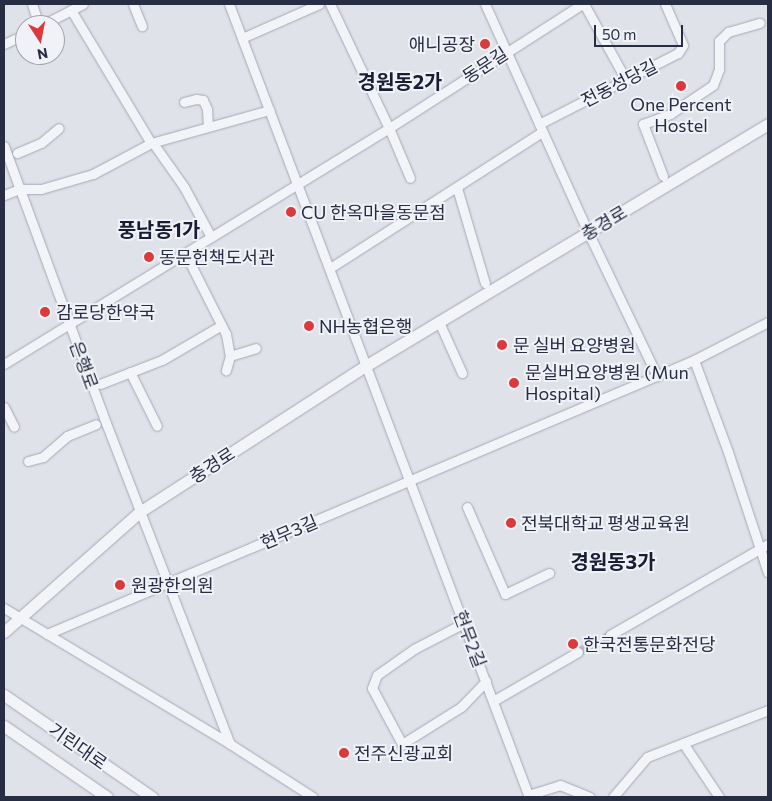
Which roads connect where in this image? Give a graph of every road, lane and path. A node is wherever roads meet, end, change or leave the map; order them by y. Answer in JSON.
{"nodes":[{"id":1,"x":83,"y":4,"type":"edge"},
{"id":2,"x":133,"y":4,"type":"edge"},
{"id":3,"x":229,"y":4,"type":"edge"},
{"id":4,"x":320,"y":4,"type":"edge"},
{"id":5,"x":330,"y":4,"type":"edge"},
{"id":6,"x":485,"y":4,"type":"edge"},
{"id":7,"x":583,"y":4,"type":"edge"},
{"id":8,"x":664,"y":4,"type":"edge"},
{"id":9,"x":71,"y":10,"type":"junction"},
{"id":10,"x":61,"y":15,"type":"edge"},
{"id":11,"x":760,"y":23,"type":"dead end"},
{"id":12,"x":142,"y":26,"type":"dead end"},
{"id":13,"x":242,"y":38,"type":"junction"},
{"id":14,"x":506,"y":52,"type":"junction"},
{"id":15,"x":626,"y":80,"type":"junction"},
{"id":16,"x":184,"y":102,"type":"dead end"},
{"id":17,"x":269,"y":110,"type":"junction"},
{"id":18,"x":768,"y":124,"type":"edge"},
{"id":19,"x":208,"y":126,"type":"junction"},
{"id":20,"x":59,"y":128,"type":"dead end"},
{"id":21,"x":389,"y":128,"type":"junction"},
{"id":22,"x":541,"y":128,"type":"junction"},
{"id":23,"x":152,"y":143,"type":"junction"},
{"id":24,"x":4,"y":146,"type":"edge"},
{"id":25,"x":16,"y":153,"type":"dead end"},
{"id":26,"x":663,"y":176,"type":"dead end"},
{"id":27,"x":410,"y":178,"type":"dead end"},
{"id":28,"x":298,"y":184,"type":"junction"},
{"id":29,"x":457,"y":188,"type":"junction"},
{"id":30,"x":20,"y":189,"type":"junction"},
{"id":31,"x":4,"y":195,"type":"edge"},
{"id":32,"x":588,"y":232,"type":"junction"},
{"id":33,"x":211,"y":238,"type":"junction"},
{"id":34,"x":185,"y":253,"type":"junction"},
{"id":35,"x":330,"y":268,"type":"junction"},
{"id":36,"x":485,"y":283,"type":"dead end"},
{"id":37,"x":439,"y":322,"type":"junction"},
{"id":38,"x":768,"y":322,"type":"edge"},
{"id":39,"x":69,"y":324,"type":"junction"},
{"id":40,"x":222,"y":325,"type":"junction"},
{"id":41,"x":256,"y":348,"type":"dead end"},
{"id":42,"x":230,"y":356,"type":"junction"},
{"id":43,"x":694,"y":360,"type":"junction"},
{"id":44,"x":4,"y":364,"type":"edge"},
{"id":45,"x":367,"y":365,"type":"junction"},
{"id":46,"x":226,"y":370,"type":"dead end"},
{"id":47,"x":130,"y":372,"type":"junction"},
{"id":48,"x":462,"y":373,"type":"dead end"},
{"id":49,"x":657,"y":376,"type":"junction"},
{"id":50,"x":100,"y":384,"type":"dead end"},
{"id":51,"x":4,"y":407,"type":"edge"},
{"id":52,"x":96,"y":424,"type":"dead end"},
{"id":53,"x":157,"y":426,"type":"dead end"},
{"id":54,"x":14,"y":427,"type":"dead end"},
{"id":55,"x":28,"y":461,"type":"dead end"},
{"id":56,"x":411,"y":481,"type":"junction"},
{"id":57,"x":467,"y":507,"type":"dead end"},
{"id":58,"x":141,"y":511,"type":"junction"},
{"id":59,"x":764,"y":546,"type":"edge"},
{"id":60,"x":549,"y":573,"type":"dead end"},
{"id":61,"x":768,"y":573,"type":"edge"},
{"id":62,"x":167,"y":582,"type":"junction"},
{"id":63,"x":4,"y":608,"type":"edge"},
{"id":64,"x":18,"y":618,"type":"junction"},
{"id":65,"x":464,"y":623,"type":"junction"},
{"id":66,"x":4,"y":632,"type":"edge"},
{"id":67,"x":47,"y":634,"type":"junction"},
{"id":68,"x":610,"y":635,"type":"tunnel mouth"},
{"id":69,"x":578,"y":652,"type":"tunnel mouth"},
{"id":70,"x":486,"y":681,"type":"junction"},
{"id":71,"x":4,"y":695,"type":"edge"},
{"id":72,"x":493,"y":701,"type":"junction"},
{"id":73,"x":768,"y":710,"type":"edge"},
{"id":74,"x":5,"y":729,"type":"edge"},
{"id":75,"x":683,"y":743,"type":"junction"},
{"id":76,"x":230,"y":744,"type":"junction"},
{"id":77,"x":529,"y":796,"type":"edge"},
{"id":78,"x":107,"y":797,"type":"edge"},
{"id":79,"x":152,"y":797,"type":"edge"},
{"id":80,"x":313,"y":797,"type":"edge"},
{"id":81,"x":590,"y":797,"type":"edge"},
{"id":82,"x":613,"y":797,"type":"edge"},
{"id":83,"x":719,"y":797,"type":"edge"}],
"edges":[{"from":1,"to":9,"type":"street"},
{"from":2,"to":12,"type":"street"},
{"from":3,"to":13,"type":"street","name":"현무2길"},
{"from":4,"to":13,"type":"street"},
{"from":5,"to":21,"type":"street"},
{"from":6,"to":14,"type":"street"},
{"from":7,"to":14,"type":"street","name":"동문길"},
{"from":7,"to":15,"type":"street","name":"동문길"},
{"from":8,"to":15,"type":"street","name":"전동성당길"},
{"from":9,"to":10,"type":"street"},
{"from":9,"to":23,"type":"street"},
{"from":11,"to":26,"type":"street"},
{"from":13,"to":17,"type":"street","name":"현무2길"},
{"from":14,"to":21,"type":"street","name":"동문길"},
{"from":14,"to":22,"type":"street"},
{"from":15,"to":22,"type":"street","name":"전동성당길"},
{"from":16,"to":19,"type":"street"},
{"from":17,"to":19,"type":"street"},
{"from":17,"to":28,"type":"street","name":"현무2길"},
{"from":18,"to":32,"type":"street","name":"충경로"},
{"from":19,"to":23,"type":"street"},
{"from":20,"to":25,"type":"street"},
{"from":21,"to":27,"type":"street"},
{"from":21,"to":28,"type":"street","name":"동문길"},
{"from":22,"to":29,"type":"street","name":"전동성당길"},
{"from":22,"to":32,"type":"street"},
{"from":23,"to":30,"type":"street"},
{"from":23,"to":33,"type":"street"},
{"from":24,"to":30,"type":"street","name":"은행로"},
{"from":28,"to":33,"type":"street","name":"동문길"},
{"from":28,"to":35,"type":"street","name":"현무2길"},
{"from":29,"to":35,"type":"street","name":"전동성당길"},
{"from":29,"to":36,"type":"street"},
{"from":30,"to":31,"type":"street"},
{"from":30,"to":39,"type":"street","name":"은행로"},
{"from":32,"to":37,"type":"street","name":"충경로"},
{"from":32,"to":49,"type":"street"},
{"from":33,"to":34,"type":"street","name":"동문길"},
{"from":34,"to":39,"type":"street","name":"동문길"},
{"from":34,"to":40,"type":"street"},
{"from":35,"to":45,"type":"street","name":"현무2길"},
{"from":37,"to":45,"type":"street","name":"충경로"},
{"from":37,"to":48,"type":"street"},
{"from":38,"to":43,"type":"street"},
{"from":39,"to":44,"type":"street","name":"동문길"},
{"from":39,"to":58,"type":"street","name":"은행로"},
{"from":40,"to":42,"type":"street"},
{"from":40,"to":47,"type":"street"},
{"from":41,"to":42,"type":"street"},
{"from":42,"to":46,"type":"street"},
{"from":43,"to":49,"type":"street"},
{"from":43,"to":59,"type":"street"},
{"from":45,"to":56,"type":"street","name":"현무2길"},
{"from":45,"to":58,"type":"street","name":"충경로"},
{"from":47,"to":50,"type":"street"},
{"from":47,"to":53,"type":"street"},
{"from":49,"to":56,"type":"street"},
{"from":51,"to":54,"type":"street"},
{"from":52,"to":55,"type":"street"},
{"from":56,"to":62,"type":"street","name":"현무3길"},
{"from":56,"to":65,"type":"street","name":"현무2길"},
{"from":57,"to":60,"type":"street"},
{"from":58,"to":62,"type":"street"},
{"from":58,"to":64,"type":"street","name":"충경로"},
{"from":59,"to":61,"type":"street"},
{"from":59,"to":68,"type":"street"},
{"from":62,"to":67,"type":"street","name":"현무3길"},
{"from":62,"to":76,"type":"street"},
{"from":63,"to":64,"type":"street"},
{"from":64,"to":66,"type":"street","name":"충경로"},
{"from":64,"to":67,"type":"street"},
{"from":65,"to":70,"type":"street","name":"현무2길"},
{"from":65,"to":70,"type":"street"},
{"from":67,"to":76,"type":"street"},
{"from":69,"to":72,"type":"street"},
{"from":70,"to":72,"type":"street","name":"현무2길"},
{"from":71,"to":79,"type":"street","name":"기린대로"},
{"from":72,"to":77,"type":"street","name":"현무2길"},
{"from":73,"to":75,"type":"street"},
{"from":74,"to":78,"type":"street","name":"기린대로"},
{"from":75,"to":82,"type":"street"},
{"from":75,"to":83,"type":"street"},
{"from":76,"to":80,"type":"street"},
{"from":77,"to":81,"type":"street"}]}
